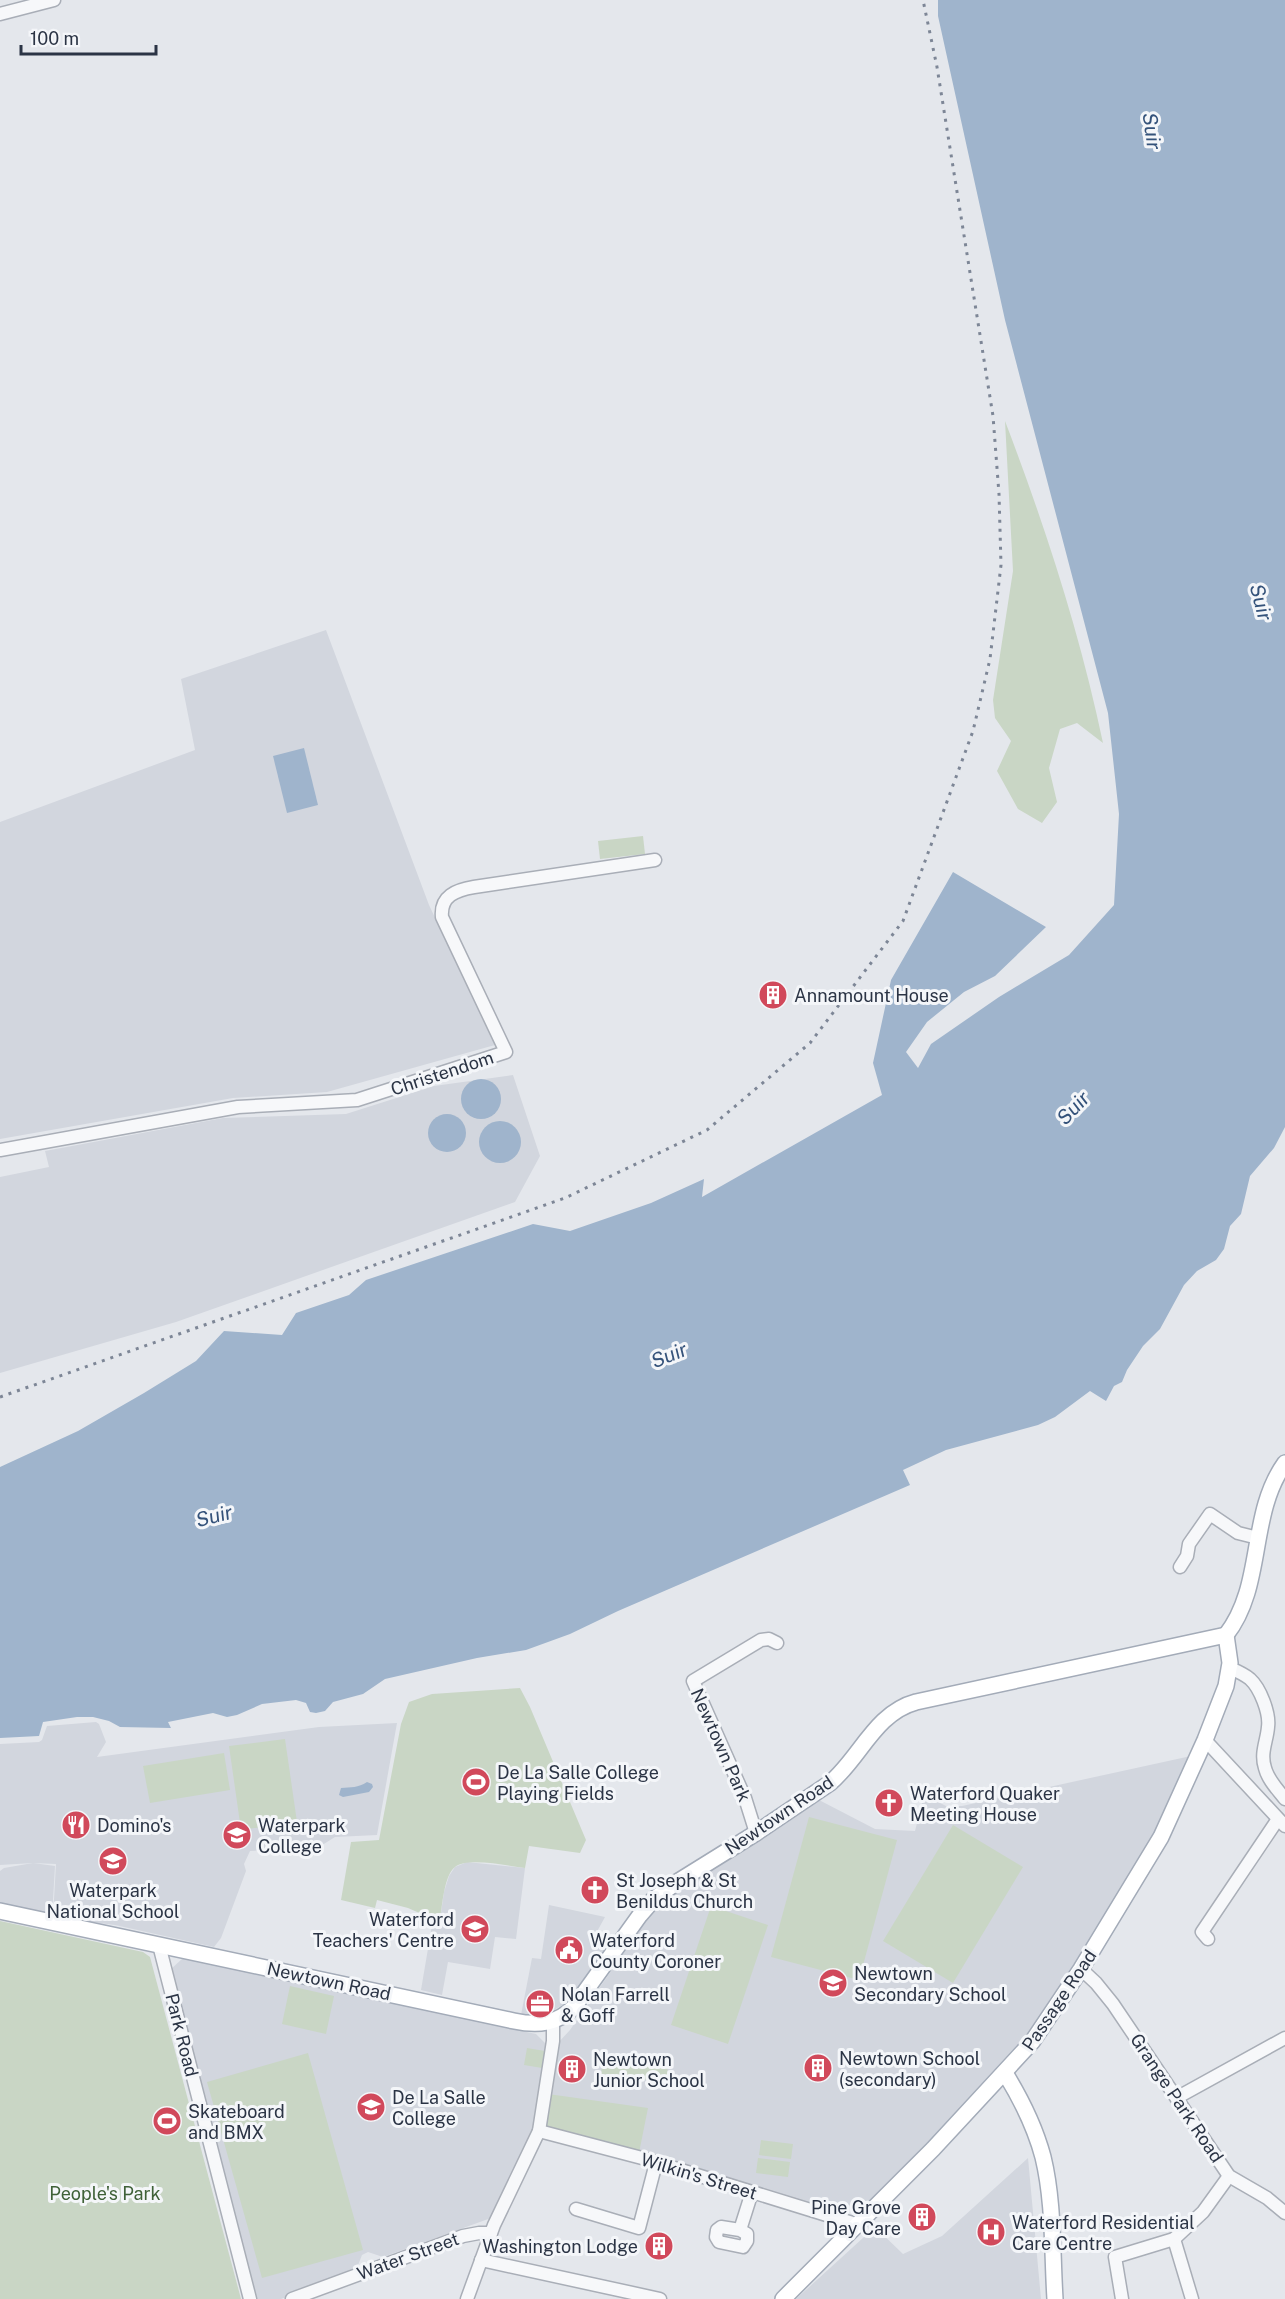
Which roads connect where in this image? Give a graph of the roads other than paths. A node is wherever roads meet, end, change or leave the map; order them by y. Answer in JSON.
{"nodes":[{"id":1,"x":54,"y":0,"type":"edge"},
{"id":2,"x":7,"y":8,"type":"edge"},
{"id":3,"x":655,"y":860,"type":"dead end"},
{"id":4,"x":0,"y":1150,"type":"edge"},
{"id":5,"x":1285,"y":1463,"type":"edge"},
{"id":6,"x":1258,"y":1538,"type":"junction"},
{"id":7,"x":1180,"y":1567,"type":"dead end"},
{"id":8,"x":1226,"y":1635,"type":"junction"},
{"id":9,"x":777,"y":1643,"type":"dead end"},
{"id":10,"x":1230,"y":1668,"type":"junction"},
{"id":11,"x":1205,"y":1740,"type":"junction"},
{"id":12,"x":1285,"y":1799,"type":"edge"},
{"id":13,"x":1282,"y":1822,"type":"edge"},
{"id":14,"x":756,"y":1833,"type":"junction"},
{"id":15,"x":0,"y":1911,"type":"edge"},
{"id":16,"x":1208,"y":1940,"type":"dead end"},
{"id":17,"x":159,"y":1945,"type":"junction"},
{"id":18,"x":1081,"y":1969,"type":"junction"},
{"id":19,"x":553,"y":2022,"type":"junction"},
{"id":20,"x":1285,"y":2038,"type":"edge"},
{"id":21,"x":1005,"y":2073,"type":"junction"},
{"id":22,"x":1178,"y":2097,"type":"junction"},
{"id":23,"x":538,"y":2130,"type":"junction"},
{"id":24,"x":656,"y":2163,"type":"junction"},
{"id":25,"x":1229,"y":2176,"type":"junction"},
{"id":26,"x":752,"y":2192,"type":"junction"},
{"id":27,"x":576,"y":2209,"type":"dead end"},
{"id":28,"x":1285,"y":2214,"type":"edge"},
{"id":29,"x":859,"y":2225,"type":"junction"},
{"id":30,"x":740,"y":2230,"type":"dead end"},
{"id":31,"x":491,"y":2233,"type":"junction"},
{"id":32,"x":1174,"y":2239,"type":"junction"},
{"id":33,"x":481,"y":2260,"type":"junction"},
{"id":34,"x":250,"y":2299,"type":"edge"},
{"id":35,"x":292,"y":2299,"type":"edge"},
{"id":36,"x":467,"y":2299,"type":"edge"},
{"id":37,"x":660,"y":2299,"type":"edge"},
{"id":38,"x":783,"y":2299,"type":"edge"},
{"id":39,"x":1054,"y":2299,"type":"edge"},
{"id":40,"x":1122,"y":2299,"type":"edge"},
{"id":41,"x":1192,"y":2299,"type":"edge"}],
"edges":[{"from":1,"to":2,"type":"street"},
{"from":3,"to":4,"type":"street","name":"Christendom"},
{"from":5,"to":6,"type":"main road"},
{"from":6,"to":7,"type":"street"},
{"from":6,"to":8,"type":"main road"},
{"from":8,"to":10,"type":"main road","name":"Passage Road"},
{"from":8,"to":14,"type":"main road","name":"Newtown Road"},
{"from":9,"to":14,"type":"street","name":"Newtown Park"},
{"from":10,"to":11,"type":"main road","name":"Passage Road"},
{"from":10,"to":12,"type":"street"},
{"from":11,"to":13,"type":"street"},
{"from":11,"to":18,"type":"main road","name":"Passage Road"},
{"from":13,"to":16,"type":"street"},
{"from":14,"to":19,"type":"main road","name":"Newtown Road"},
{"from":15,"to":17,"type":"main road","name":"Newtown Road"},
{"from":17,"to":19,"type":"main road","name":"Newtown Road"},
{"from":17,"to":34,"type":"street","name":"Park Road"},
{"from":18,"to":21,"type":"main road","name":"Passage Road"},
{"from":18,"to":22,"type":"street","name":"Grange Park Road"},
{"from":19,"to":23,"type":"street"},
{"from":20,"to":22,"type":"street"},
{"from":21,"to":29,"type":"main road","name":"Passage Road"},
{"from":21,"to":39,"type":"main road"},
{"from":22,"to":25,"type":"street","name":"Grange Park Road"},
{"from":23,"to":24,"type":"street","name":"Wilkin's Street"},
{"from":23,"to":31,"type":"street"},
{"from":24,"to":26,"type":"street","name":"Wilkin's Street"},
{"from":24,"to":27,"type":"street"},
{"from":25,"to":28,"type":"street","name":"Grange Park Road"},
{"from":25,"to":32,"type":"street"},
{"from":26,"to":29,"type":"street","name":"Wilkin's Street"},
{"from":26,"to":30,"type":"street"},
{"from":29,"to":38,"type":"main road","name":"Passage Road"},
{"from":31,"to":33,"type":"street"},
{"from":31,"to":35,"type":"street","name":"Water Street"},
{"from":32,"to":40,"type":"street"},
{"from":32,"to":41,"type":"street"},
{"from":33,"to":36,"type":"street"},
{"from":33,"to":37,"type":"street"}]}
